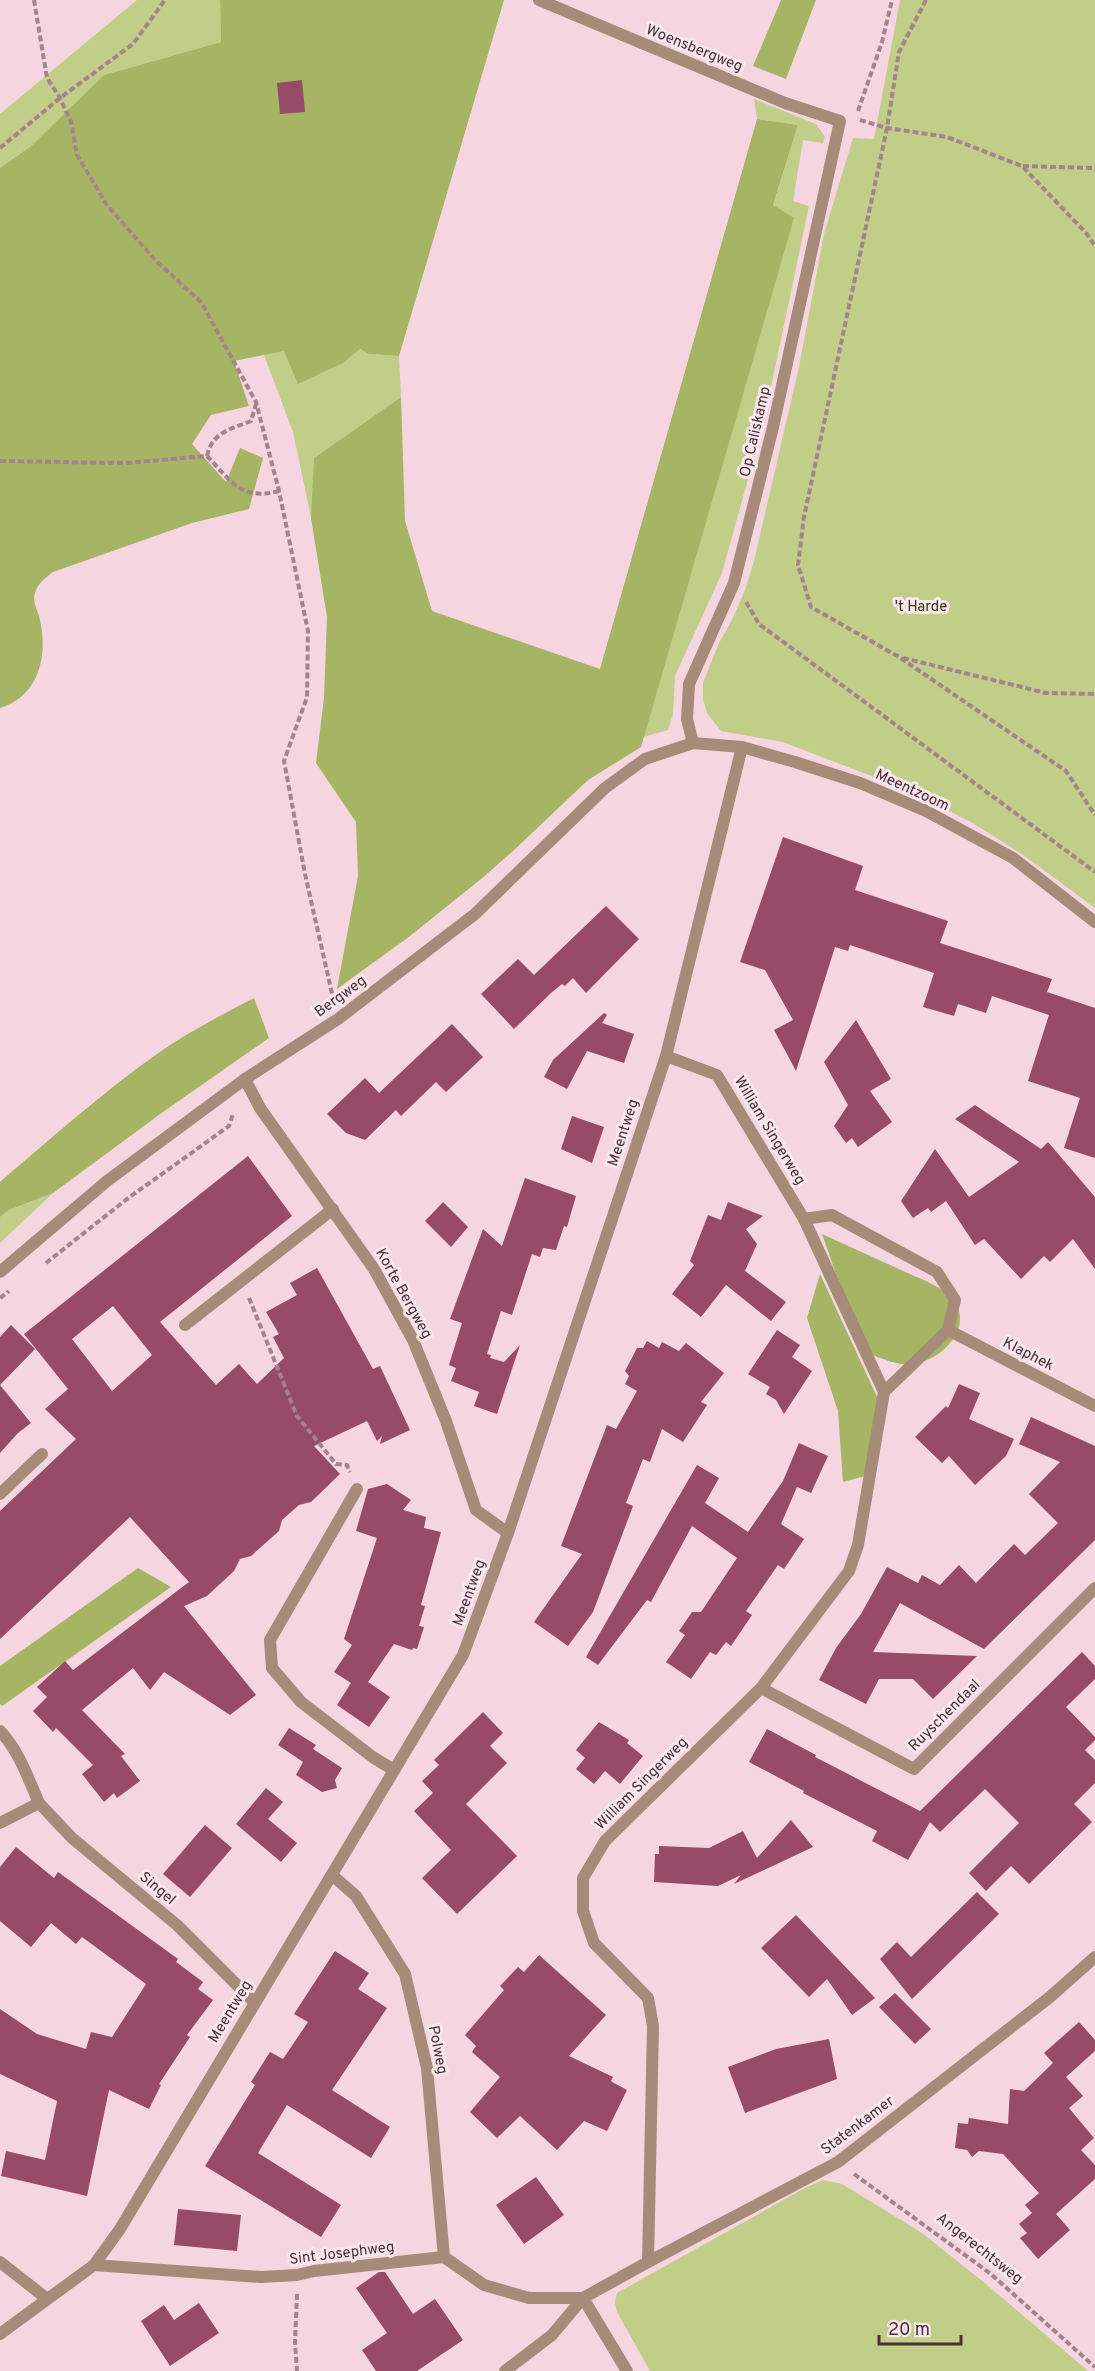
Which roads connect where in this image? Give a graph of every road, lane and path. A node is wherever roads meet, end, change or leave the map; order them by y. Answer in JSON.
{"nodes":[{"id":1,"x":34,"y":0,"type":"edge"},
{"id":2,"x":165,"y":0,"type":"edge"},
{"id":3,"x":539,"y":0,"type":"edge"},
{"id":4,"x":892,"y":0,"type":"edge"},
{"id":5,"x":926,"y":0,"type":"edge"},
{"id":6,"x":60,"y":98,"type":"junction"},
{"id":7,"x":840,"y":121,"type":"joint"},
{"id":8,"x":887,"y":128,"type":"junction"},
{"id":9,"x":0,"y":147,"type":"edge"},
{"id":10,"x":1022,"y":166,"type":"junction"},
{"id":11,"x":1095,"y":168,"type":"edge"},
{"id":12,"x":1095,"y":246,"type":"edge"},
{"id":13,"x":256,"y":402,"type":"junction"},
{"id":14,"x":207,"y":456,"type":"junction"},
{"id":15,"x":0,"y":461,"type":"edge"},
{"id":16,"x":279,"y":491,"type":"junction"},
{"id":17,"x":734,"y":583,"type":"junction"},
{"id":18,"x":900,"y":657,"type":"junction"},
{"id":19,"x":1095,"y":694,"type":"edge"},
{"id":20,"x":693,"y":743,"type":"junction"},
{"id":21,"x":742,"y":747,"type":"junction"},
{"id":22,"x":1095,"y":815,"type":"edge"},
{"id":23,"x":1095,"y":872,"type":"edge"},
{"id":24,"x":1095,"y":922,"type":"edge"},
{"id":25,"x":338,"y":1019,"type":"junction"},
{"id":26,"x":666,"y":1056,"type":"junction"},
{"id":27,"x":245,"y":1079,"type":"junction"},
{"id":28,"x":333,"y":1209,"type":"junction"},
{"id":29,"x":804,"y":1219,"type":"junction"},
{"id":30,"x":36,"y":1270,"type":"dead end"},
{"id":31,"x":0,"y":1272,"type":"edge"},
{"id":32,"x":242,"y":1281,"type":"junction"},
{"id":33,"x":18,"y":1284,"type":"dead end"},
{"id":34,"x":0,"y":1298,"type":"edge"},
{"id":35,"x":185,"y":1325,"type":"dead end"},
{"id":36,"x":948,"y":1330,"type":"junction"},
{"id":37,"x":884,"y":1392,"type":"junction"},
{"id":38,"x":1095,"y":1406,"type":"edge"},
{"id":39,"x":42,"y":1454,"type":"dead end"},
{"id":40,"x":357,"y":1489,"type":"joint"},
{"id":41,"x":0,"y":1494,"type":"edge"},
{"id":42,"x":508,"y":1533,"type":"junction"},
{"id":43,"x":1095,"y":1588,"type":"edge"},
{"id":44,"x":761,"y":1688,"type":"junction"},
{"id":45,"x":0,"y":1731,"type":"edge"},
{"id":46,"x":393,"y":1770,"type":"junction"},
{"id":47,"x":39,"y":1803,"type":"junction"},
{"id":48,"x":0,"y":1823,"type":"edge"},
{"id":49,"x":332,"y":1875,"type":"junction"},
{"id":50,"x":1095,"y":1957,"type":"edge"},
{"id":51,"x":255,"y":2002,"type":"junction"},
{"id":52,"x":838,"y":2162,"type":"junction"},
{"id":53,"x":444,"y":2257,"type":"junction"},
{"id":54,"x":0,"y":2262,"type":"edge"},
{"id":55,"x":648,"y":2262,"type":"junction"},
{"id":56,"x":94,"y":2265,"type":"junction"},
{"id":57,"x":297,"y":2275,"type":"junction"},
{"id":58,"x":46,"y":2298,"type":"junction"},
{"id":59,"x":583,"y":2298,"type":"junction"},
{"id":60,"x":0,"y":2334,"type":"edge"},
{"id":61,"x":1095,"y":2367,"type":"edge"},
{"id":62,"x":297,"y":2371,"type":"edge"},
{"id":63,"x":505,"y":2371,"type":"edge"},
{"id":64,"x":627,"y":2371,"type":"edge"}],
"edges":[{"from":1,"to":6,"type":"path"},
{"from":2,"to":6,"type":"path"},
{"from":3,"to":7,"type":"street","name":"Woensbergweg"},
{"from":4,"to":8,"type":"path"},
{"from":5,"to":8,"type":"path"},
{"from":6,"to":9,"type":"path"},
{"from":6,"to":13,"type":"path"},
{"from":7,"to":17,"type":"street","name":"Op Caliskamp"},
{"from":8,"to":10,"type":"path"},
{"from":8,"to":18,"type":"path"},
{"from":10,"to":11,"type":"path"},
{"from":10,"to":12,"type":"path"},
{"from":13,"to":14,"type":"path"},
{"from":13,"to":16,"type":"path"},
{"from":14,"to":15,"type":"path"},
{"from":14,"to":16,"type":"path"},
{"from":16,"to":25,"type":"path"},
{"from":17,"to":20,"type":"street","name":"Op Caliskamp"},
{"from":17,"to":23,"type":"path"},
{"from":18,"to":19,"type":"path"},
{"from":18,"to":22,"type":"path"},
{"from":20,"to":21,"type":"street","name":"Meentzoom"},
{"from":20,"to":25,"type":"street","name":"Bergweg"},
{"from":21,"to":24,"type":"street","name":"Meentzoom"},
{"from":21,"to":26,"type":"street","name":"Meentweg"},
{"from":25,"to":27,"type":"street","name":"Bergweg"},
{"from":26,"to":29,"type":"street","name":"William Singerweg"},
{"from":26,"to":42,"type":"street","name":"Meentweg"},
{"from":27,"to":28,"type":"street","name":"Korte Bergweg"},
{"from":27,"to":30,"type":"path"},
{"from":27,"to":31,"type":"street","name":"Bergweg"},
{"from":28,"to":32,"type":"street"},
{"from":28,"to":42,"type":"street","name":"Korte Bergweg"},
{"from":29,"to":36,"type":"street"},
{"from":29,"to":37,"type":"street","name":"William Singerweg"},
{"from":32,"to":35,"type":"street"},
{"from":32,"to":40,"type":"path"},
{"from":33,"to":34,"type":"path"},
{"from":36,"to":37,"type":"street"},
{"from":36,"to":38,"type":"street","name":"Klaphek"},
{"from":37,"to":44,"type":"street","name":"William Singerweg"},
{"from":39,"to":41,"type":"street"},
{"from":40,"to":46,"type":"street"},
{"from":42,"to":46,"type":"street","name":"Meentweg"},
{"from":43,"to":44,"type":"street","name":"Ruyschendaal"},
{"from":44,"to":55,"type":"street","name":"William Singerweg"},
{"from":45,"to":47,"type":"street","name":"Singel"},
{"from":46,"to":49,"type":"street","name":"Meentweg"},
{"from":47,"to":48,"type":"street"},
{"from":47,"to":51,"type":"street","name":"Singel"},
{"from":49,"to":51,"type":"street","name":"Meentweg"},
{"from":49,"to":53,"type":"street","name":"Polweg"},
{"from":50,"to":52,"type":"street","name":"Statenkamer"},
{"from":51,"to":56,"type":"street","name":"Meentweg"},
{"from":52,"to":55,"type":"street","name":"Statenkamer"},
{"from":52,"to":61,"type":"path","name":"Angerechtsweg"},
{"from":53,"to":57,"type":"street","name":"Sint Josephweg"},
{"from":53,"to":59,"type":"street"},
{"from":54,"to":58,"type":"street"},
{"from":55,"to":59,"type":"street","name":"Statenkamer"},
{"from":56,"to":57,"type":"street","name":"Sint Josephweg"},
{"from":56,"to":58,"type":"street","name":"Meentweg"},
{"from":57,"to":62,"type":"path"},
{"from":58,"to":60,"type":"street","name":"Meentweg"},
{"from":59,"to":63,"type":"street"},
{"from":59,"to":64,"type":"street"}]}
